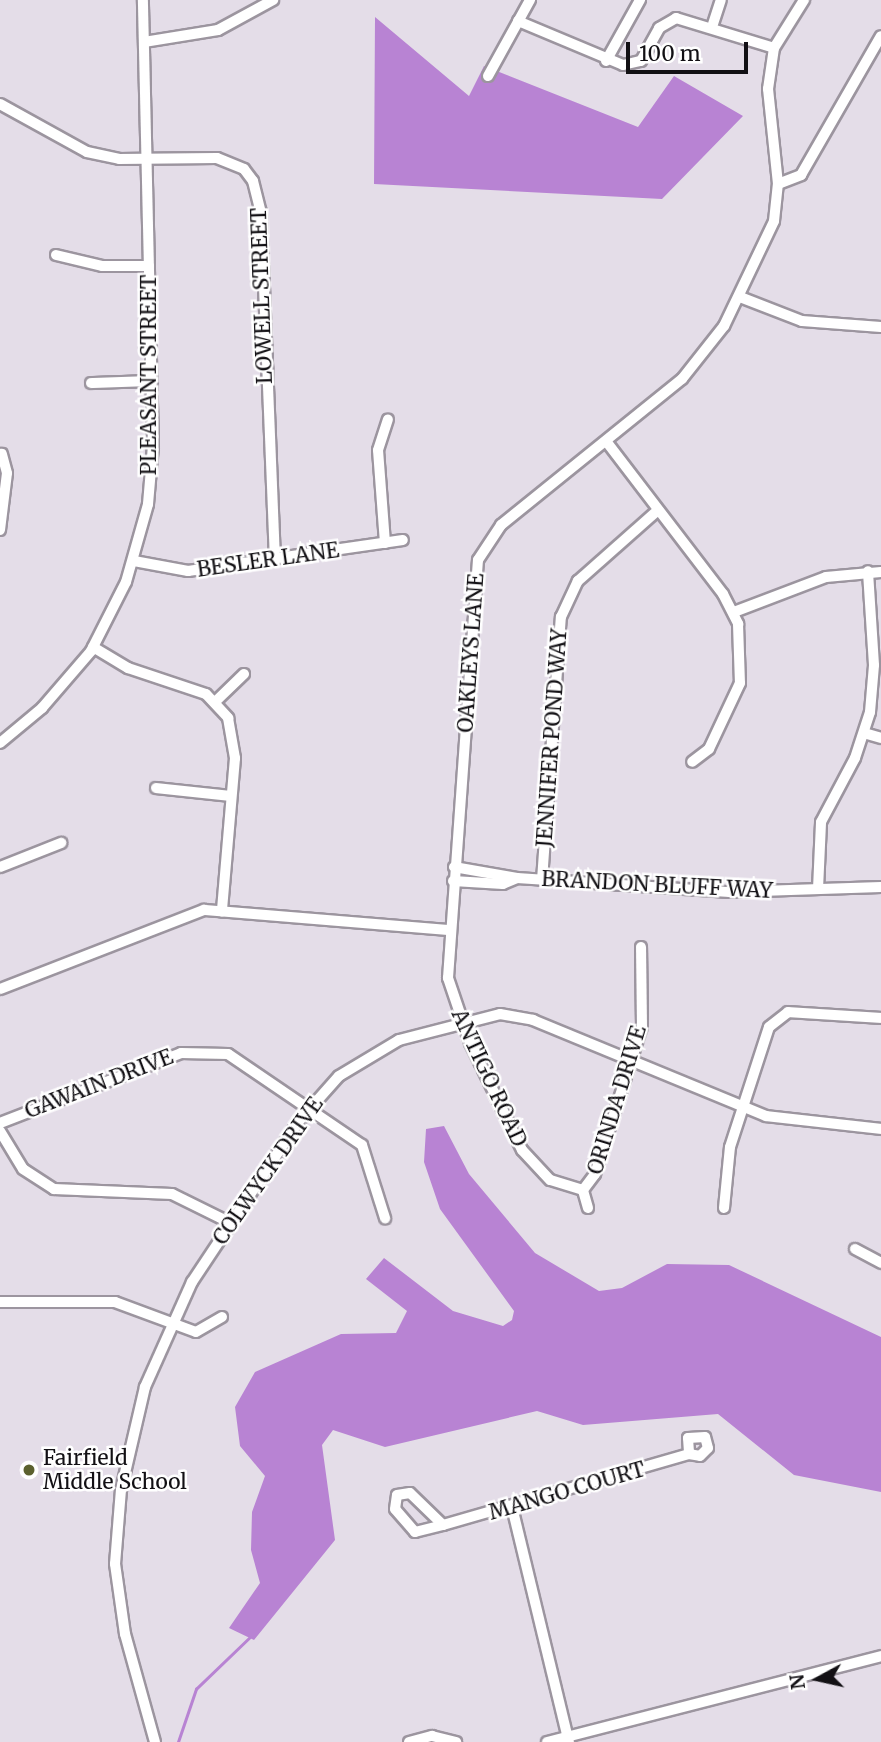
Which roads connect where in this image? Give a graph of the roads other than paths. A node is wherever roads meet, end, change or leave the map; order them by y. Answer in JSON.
{"nodes":[{"id":1,"x":143,"y":0,"type":"edge"},
{"id":2,"x":273,"y":0,"type":"edge"},
{"id":3,"x":530,"y":0,"type":"edge"},
{"id":4,"x":640,"y":0,"type":"edge"},
{"id":5,"x":721,"y":0,"type":"edge"},
{"id":6,"x":804,"y":0,"type":"edge"},
{"id":7,"x":517,"y":21,"type":"junction"},
{"id":8,"x":713,"y":24,"type":"junction"},
{"id":9,"x":881,"y":36,"type":"edge"},
{"id":10,"x":144,"y":42,"type":"junction"},
{"id":11,"x":774,"y":48,"type":"junction"},
{"id":12,"x":606,"y":61,"type":"junction"},
{"id":13,"x":488,"y":76,"type":"dead end"},
{"id":14,"x":0,"y":104,"type":"edge"},
{"id":15,"x":146,"y":158,"type":"junction"},
{"id":16,"x":778,"y":184,"type":"junction"},
{"id":17,"x":56,"y":255,"type":"dead end"},
{"id":18,"x":149,"y":266,"type":"junction"},
{"id":19,"x":740,"y":297,"type":"junction"},
{"id":20,"x":881,"y":327,"type":"edge"},
{"id":21,"x":152,"y":381,"type":"junction"},
{"id":22,"x":91,"y":383,"type":"dead end"},
{"id":23,"x":388,"y":420,"type":"dead end"},
{"id":24,"x":606,"y":441,"type":"junction"},
{"id":25,"x":2,"y":454,"type":"dead end"},
{"id":26,"x":658,"y":510,"type":"junction"},
{"id":27,"x":0,"y":530,"type":"edge"},
{"id":28,"x":403,"y":540,"type":"dead end"},
{"id":29,"x":385,"y":543,"type":"junction"},
{"id":30,"x":275,"y":559,"type":"junction"},
{"id":31,"x":134,"y":562,"type":"junction"},
{"id":32,"x":868,"y":571,"type":"junction"},
{"id":33,"x":881,"y":572,"type":"edge"},
{"id":34,"x":734,"y":612,"type":"junction"},
{"id":35,"x":93,"y":647,"type":"junction"},
{"id":36,"x":244,"y":674,"type":"dead end"},
{"id":37,"x":216,"y":701,"type":"junction"},
{"id":38,"x":864,"y":733,"type":"junction"},
{"id":39,"x":881,"y":738,"type":"edge"},
{"id":40,"x":0,"y":743,"type":"edge"},
{"id":41,"x":692,"y":762,"type":"dead end"},
{"id":42,"x":156,"y":788,"type":"dead end"},
{"id":43,"x":231,"y":796,"type":"junction"},
{"id":44,"x":61,"y":843,"type":"dead end"},
{"id":45,"x":0,"y":867,"type":"edge"},
{"id":46,"x":454,"y":867,"type":"junction"},
{"id":47,"x":517,"y":878,"type":"junction"},
{"id":48,"x":542,"y":880,"type":"junction"},
{"id":49,"x":453,"y":881,"type":"junction"},
{"id":50,"x":881,"y":887,"type":"edge"},
{"id":51,"x":818,"y":889,"type":"junction"},
{"id":52,"x":222,"y":911,"type":"junction"},
{"id":53,"x":449,"y":930,"type":"junction"},
{"id":54,"x":641,"y":947,"type":"dead end"},
{"id":55,"x":0,"y":989,"type":"edge"},
{"id":56,"x":881,"y":1018,"type":"edge"},
{"id":57,"x":461,"y":1020,"type":"junction"},
{"id":58,"x":632,"y":1061,"type":"junction"},
{"id":59,"x":310,"y":1107,"type":"junction"},
{"id":60,"x":743,"y":1107,"type":"junction"},
{"id":61,"x":0,"y":1123,"type":"edge"},
{"id":62,"x":881,"y":1129,"type":"edge"},
{"id":63,"x":0,"y":1131,"type":"edge"},
{"id":64,"x":583,"y":1190,"type":"junction"},
{"id":65,"x":588,"y":1208,"type":"dead end"},
{"id":66,"x":724,"y":1208,"type":"dead end"},
{"id":67,"x":385,"y":1218,"type":"dead end"},
{"id":68,"x":231,"y":1223,"type":"junction"},
{"id":69,"x":855,"y":1249,"type":"dead end"},
{"id":70,"x":881,"y":1263,"type":"edge"},
{"id":71,"x":0,"y":1303,"type":"edge"},
{"id":72,"x":222,"y":1317,"type":"dead end"},
{"id":73,"x":171,"y":1321,"type":"junction"},
{"id":74,"x":689,"y":1454,"type":"dead end"},
{"id":75,"x":512,"y":1507,"type":"junction"},
{"id":76,"x":443,"y":1525,"type":"junction"},
{"id":77,"x":881,"y":1656,"type":"edge"},
{"id":78,"x":568,"y":1739,"type":"edge"},
{"id":79,"x":155,"y":1742,"type":"edge"},
{"id":80,"x":409,"y":1742,"type":"edge"},
{"id":81,"x":456,"y":1742,"type":"edge"},
{"id":82,"x":547,"y":1742,"type":"edge"}],
"edges":[{"from":1,"to":10,"type":"street","name":"PLEASANT STREET"},
{"from":2,"to":10,"type":"street"},
{"from":3,"to":7,"type":"street"},
{"from":4,"to":12,"type":"street"},
{"from":5,"to":8,"type":"street"},
{"from":6,"to":11,"type":"street","name":"OAKLEYS LANE"},
{"from":7,"to":12,"type":"street"},
{"from":7,"to":13,"type":"street"},
{"from":8,"to":11,"type":"street"},
{"from":8,"to":12,"type":"street"},
{"from":9,"to":16,"type":"street"},
{"from":10,"to":15,"type":"street","name":"PLEASANT STREET"},
{"from":11,"to":16,"type":"street","name":"OAKLEYS LANE"},
{"from":14,"to":15,"type":"street","name":"LOWELL STREET"},
{"from":15,"to":18,"type":"street","name":"PLEASANT STREET"},
{"from":15,"to":30,"type":"street","name":"LOWELL STREET"},
{"from":16,"to":19,"type":"street","name":"OAKLEYS LANE"},
{"from":17,"to":18,"type":"street"},
{"from":18,"to":21,"type":"street","name":"PLEASANT STREET"},
{"from":19,"to":20,"type":"street"},
{"from":19,"to":24,"type":"street","name":"OAKLEYS LANE"},
{"from":21,"to":22,"type":"street"},
{"from":21,"to":31,"type":"street","name":"PLEASANT STREET"},
{"from":23,"to":29,"type":"street"},
{"from":24,"to":26,"type":"street"},
{"from":24,"to":46,"type":"street","name":"OAKLEYS LANE"},
{"from":25,"to":27,"type":"street"},
{"from":26,"to":34,"type":"street"},
{"from":26,"to":48,"type":"street","name":"JENNIFER POND WAY"},
{"from":28,"to":29,"type":"street","name":"BESLER LANE"},
{"from":29,"to":30,"type":"street","name":"BESLER LANE"},
{"from":30,"to":31,"type":"street","name":"BESLER LANE"},
{"from":31,"to":35,"type":"street","name":"PLEASANT STREET"},
{"from":32,"to":33,"type":"street"},
{"from":32,"to":34,"type":"street"},
{"from":32,"to":38,"type":"street"},
{"from":34,"to":41,"type":"street"},
{"from":35,"to":37,"type":"street"},
{"from":35,"to":40,"type":"street","name":"PLEASANT STREET"},
{"from":36,"to":37,"type":"street"},
{"from":37,"to":43,"type":"street"},
{"from":38,"to":39,"type":"street"},
{"from":38,"to":51,"type":"street"},
{"from":42,"to":43,"type":"street"},
{"from":43,"to":52,"type":"street"},
{"from":44,"to":45,"type":"street"},
{"from":46,"to":47,"type":"street","name":"BRANDON BLUFF WAY"},
{"from":46,"to":49,"type":"street","name":"OAKLEYS LANE"},
{"from":47,"to":48,"type":"street","name":"BRANDON BLUFF WAY"},
{"from":47,"to":49,"type":"street","name":"BRANDON BLUFF WAY"},
{"from":48,"to":51,"type":"street","name":"BRANDON BLUFF WAY"},
{"from":49,"to":53,"type":"street","name":"OAKLEYS LANE"},
{"from":50,"to":51,"type":"street","name":"BRANDON BLUFF WAY"},
{"from":52,"to":53,"type":"street"},
{"from":52,"to":55,"type":"street"},
{"from":53,"to":57,"type":"street","name":"ANTIGO ROAD"},
{"from":54,"to":58,"type":"street","name":"ORINDA DRIVE"},
{"from":56,"to":60,"type":"street"},
{"from":57,"to":58,"type":"street","name":"COLWYCK DRIVE"},
{"from":57,"to":59,"type":"street","name":"COLWYCK DRIVE"},
{"from":57,"to":64,"type":"street","name":"ANTIGO ROAD"},
{"from":58,"to":60,"type":"street","name":"COLWYCK DRIVE"},
{"from":58,"to":64,"type":"street","name":"ORINDA DRIVE"},
{"from":59,"to":61,"type":"street","name":"GAWAIN DRIVE"},
{"from":59,"to":67,"type":"street","name":"GAWAIN DRIVE"},
{"from":59,"to":68,"type":"street","name":"COLWYCK DRIVE"},
{"from":60,"to":62,"type":"street","name":"COLWYCK DRIVE"},
{"from":60,"to":66,"type":"street"},
{"from":63,"to":68,"type":"street"},
{"from":64,"to":65,"type":"street","name":"ORINDA DRIVE"},
{"from":68,"to":73,"type":"street","name":"COLWYCK DRIVE"},
{"from":69,"to":70,"type":"street"},
{"from":71,"to":73,"type":"street"},
{"from":72,"to":73,"type":"street"},
{"from":73,"to":79,"type":"street","name":"COLWYCK DRIVE"},
{"from":74,"to":75,"type":"street","name":"MANGO COURT"},
{"from":75,"to":76,"type":"street","name":"MANGO COURT"},
{"from":75,"to":78,"type":"street"},
{"from":76,"to":76,"type":"street","name":"MANGO COURT"},
{"from":77,"to":78,"type":"street"},
{"from":78,"to":82,"type":"street"},
{"from":80,"to":81,"type":"street"}]}
